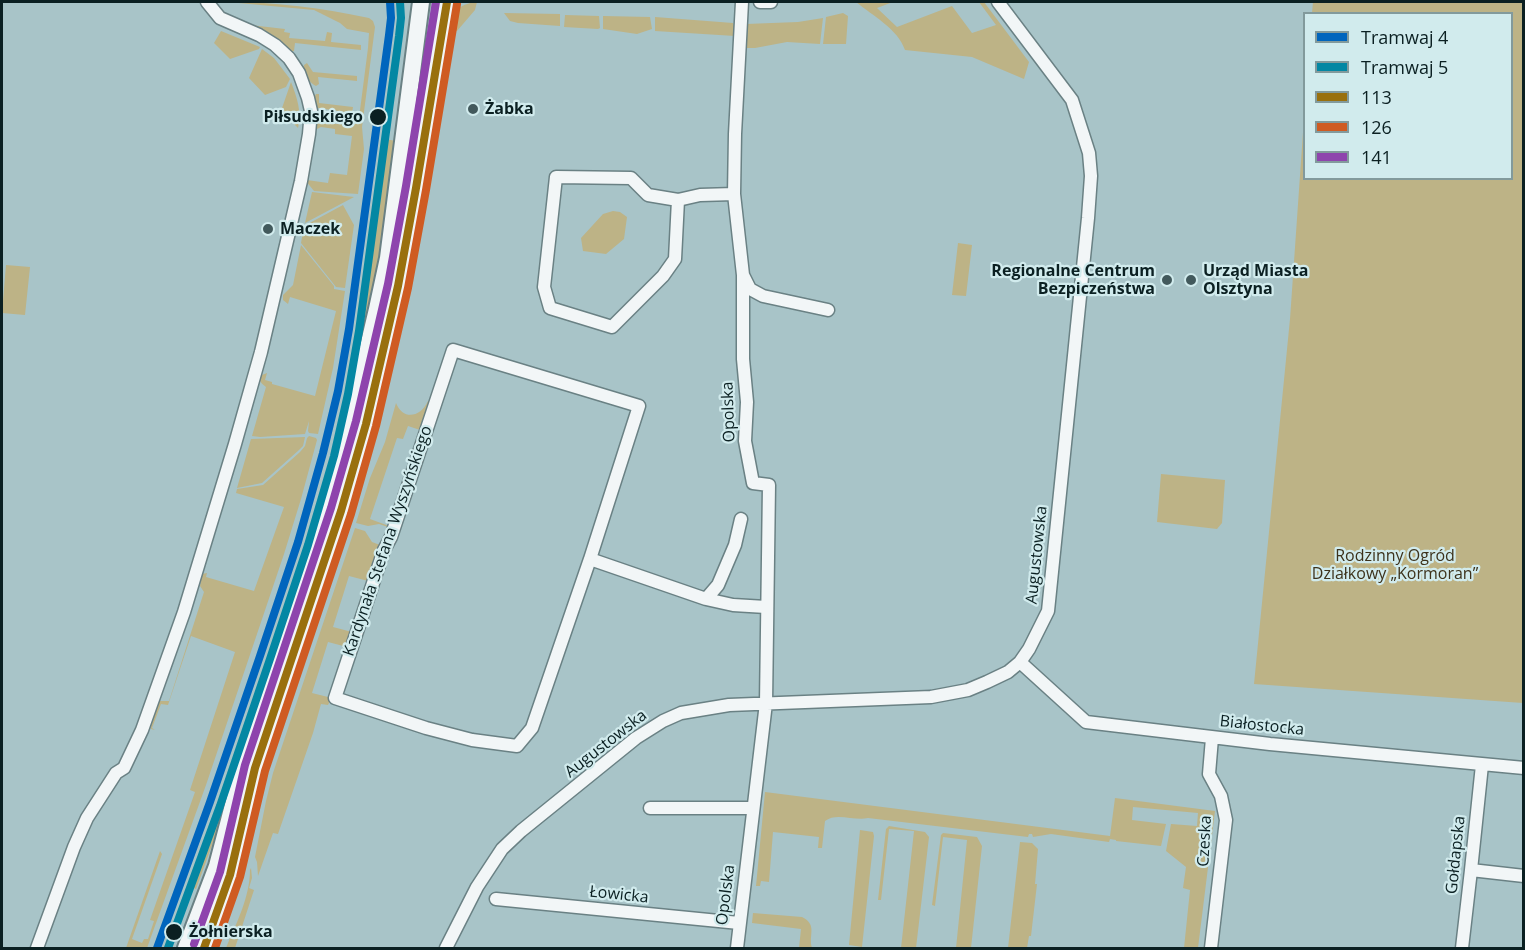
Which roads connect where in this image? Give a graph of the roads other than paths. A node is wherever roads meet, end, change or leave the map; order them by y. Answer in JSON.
{"nodes":[{"id":1,"x":207,"y":2,"type":"edge"},
{"id":2,"x":422,"y":2,"type":"edge"},
{"id":3,"x":447,"y":2,"type":"edge"},
{"id":4,"x":742,"y":2,"type":"edge"},
{"id":5,"x":760,"y":2,"type":"edge"},
{"id":6,"x":771,"y":2,"type":"edge"},
{"id":7,"x":998,"y":2,"type":"edge"},
{"id":8,"x":734,"y":194,"type":"junction"},
{"id":9,"x":678,"y":200,"type":"junction"},
{"id":10,"x":743,"y":274,"type":"junction"},
{"id":11,"x":828,"y":310,"type":"dead end"},
{"id":12,"x":741,"y":519,"type":"dead end"},
{"id":13,"x":590,"y":559,"type":"junction"},
{"id":14,"x":706,"y":599,"type":"junction"},
{"id":15,"x":766,"y":607,"type":"junction"},
{"id":16,"x":1020,"y":662,"type":"junction"},
{"id":17,"x":766,"y":703,"type":"junction"},
{"id":18,"x":1212,"y":738,"type":"junction"},
{"id":19,"x":1482,"y":765,"type":"junction"},
{"id":20,"x":1524,"y":768,"type":"edge"},
{"id":21,"x":650,"y":808,"type":"dead end"},
{"id":22,"x":752,"y":808,"type":"junction"},
{"id":23,"x":1472,"y":870,"type":"junction"},
{"id":24,"x":1524,"y":876,"type":"edge"},
{"id":25,"x":496,"y":899,"type":"dead end"},
{"id":26,"x":739,"y":923,"type":"junction"},
{"id":27,"x":37,"y":948,"type":"edge"},
{"id":28,"x":186,"y":948,"type":"edge"},
{"id":29,"x":204,"y":948,"type":"edge"},
{"id":30,"x":446,"y":948,"type":"edge"},
{"id":31,"x":736,"y":948,"type":"edge"},
{"id":32,"x":1211,"y":948,"type":"edge"},
{"id":33,"x":1462,"y":948,"type":"edge"}],
"edges":[{"from":1,"to":27,"type":"street"},
{"from":2,"to":28,"type":"main road"},
{"from":3,"to":29,"type":"main road"},
{"from":4,"to":8,"type":"street","name":"Opolska"},
{"from":5,"to":6,"type":"street"},
{"from":7,"to":16,"type":"street","name":"Augustowska"},
{"from":8,"to":9,"type":"street"},
{"from":8,"to":10,"type":"street","name":"Opolska"},
{"from":9,"to":9,"type":"street"},
{"from":10,"to":11,"type":"street"},
{"from":10,"to":15,"type":"street","name":"Opolska"},
{"from":12,"to":14,"type":"street"},
{"from":13,"to":13,"type":"street","name":"Kardynała Stefana Wyszyńskiego"},
{"from":13,"to":14,"type":"street"},
{"from":14,"to":15,"type":"street"},
{"from":15,"to":17,"type":"street"},
{"from":16,"to":17,"type":"street","name":"Augustowska"},
{"from":16,"to":18,"type":"street","name":"Białostocka"},
{"from":17,"to":22,"type":"street","name":"Opolska"},
{"from":17,"to":30,"type":"street","name":"Augustowska"},
{"from":18,"to":19,"type":"street","name":"Białostocka"},
{"from":18,"to":32,"type":"street","name":"Czeska"},
{"from":19,"to":20,"type":"street","name":"Białostocka"},
{"from":19,"to":23,"type":"street","name":"Gołdapska"},
{"from":21,"to":22,"type":"street"},
{"from":22,"to":26,"type":"street","name":"Opolska"},
{"from":23,"to":24,"type":"street"},
{"from":23,"to":33,"type":"street","name":"Gołdapska"},
{"from":25,"to":26,"type":"street","name":"Łowicka"},
{"from":26,"to":31,"type":"street","name":"Opolska"}]}
